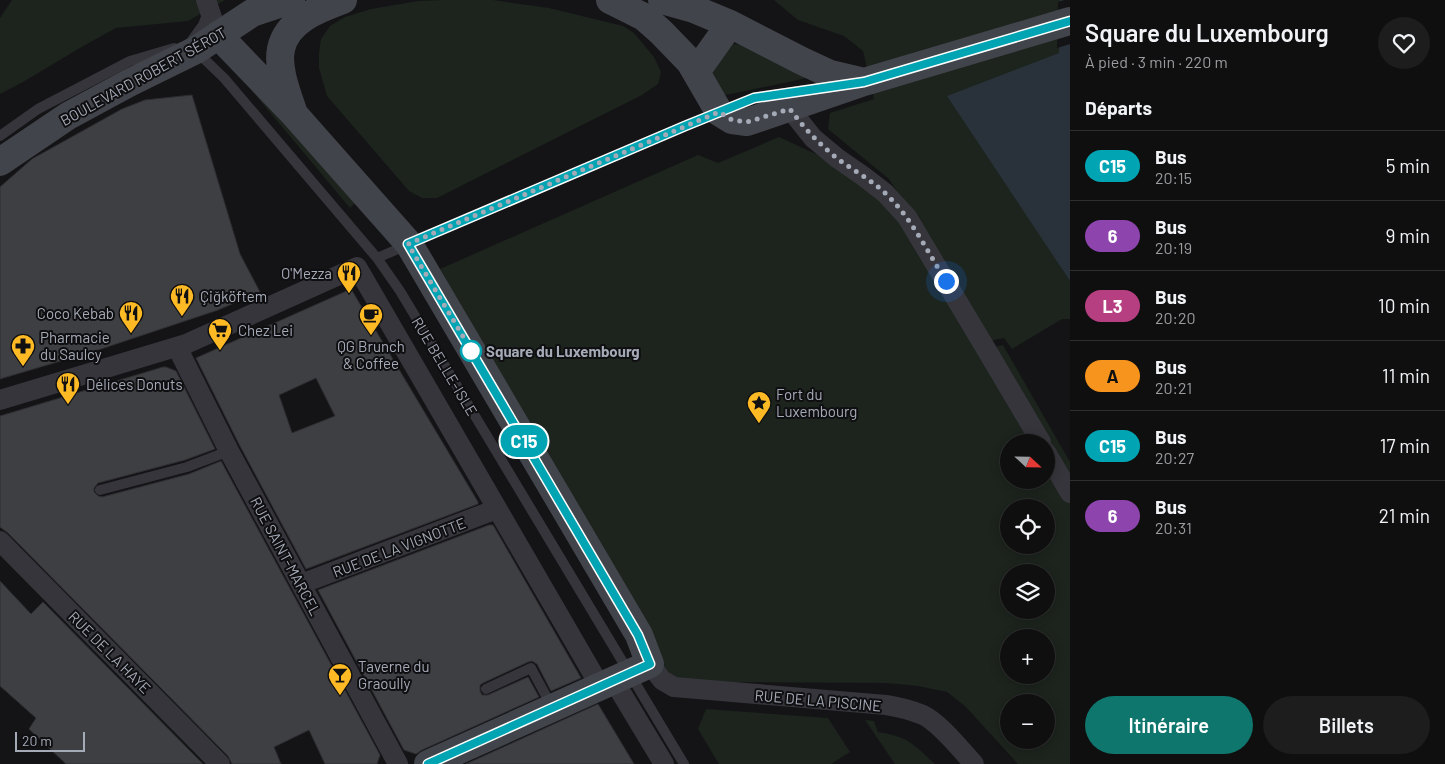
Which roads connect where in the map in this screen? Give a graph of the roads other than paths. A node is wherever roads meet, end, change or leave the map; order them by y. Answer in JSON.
{"nodes":[{"id":1,"x":291,"y":0,"type":"edge"},
{"id":2,"x":343,"y":0,"type":"edge"},
{"id":3,"x":610,"y":0,"type":"edge"},
{"id":4,"x":662,"y":0,"type":"edge"},
{"id":5,"x":208,"y":4,"type":"edge"},
{"id":6,"x":1070,"y":21,"type":"edge"},
{"id":7,"x":730,"y":24,"type":"junction"},
{"id":8,"x":218,"y":35,"type":"junction"},
{"id":9,"x":192,"y":47,"type":"junction"},
{"id":10,"x":696,"y":72,"type":"junction"},
{"id":11,"x":864,"y":82,"type":"junction"},
{"id":12,"x":790,"y":109,"type":"junction"},
{"id":13,"x":719,"y":112,"type":"junction"},
{"id":14,"x":293,"y":113,"type":"junction"},
{"id":15,"x":0,"y":136,"type":"edge"},
{"id":16,"x":0,"y":162,"type":"edge"},
{"id":17,"x":408,"y":244,"type":"junction"},
{"id":18,"x":377,"y":258,"type":"junction"},
{"id":19,"x":178,"y":346,"type":"junction"},
{"id":20,"x":0,"y":400,"type":"edge"},
{"id":21,"x":1036,"y":434,"type":"edge"},
{"id":22,"x":229,"y":451,"type":"junction"},
{"id":23,"x":1055,"y":467,"type":"edge"},
{"id":24,"x":100,"y":490,"type":"dead end"},
{"id":25,"x":1070,"y":493,"type":"edge"},
{"id":26,"x":497,"y":509,"type":"junction"},
{"id":27,"x":0,"y":541,"type":"edge"},
{"id":28,"x":301,"y":584,"type":"junction"},
{"id":29,"x":624,"y":676,"type":"junction"},
{"id":30,"x":486,"y":689,"type":"dead end"},
{"id":31,"x":553,"y":708,"type":"junction"},
{"id":32,"x":220,"y":764,"type":"edge"},
{"id":33,"x":398,"y":764,"type":"edge"},
{"id":34,"x":428,"y":764,"type":"edge"},
{"id":35,"x":664,"y":764,"type":"edge"},
{"id":36,"x":684,"y":764,"type":"edge"},
{"id":37,"x":974,"y":764,"type":"edge"}],
"edges":[{"from":1,"to":8,"type":"main road","name":"BOULEVARD ROBERT SÉROT"},
{"from":2,"to":14,"type":"main road"},
{"from":3,"to":10,"type":"main road"},
{"from":4,"to":7,"type":"main road"},
{"from":5,"to":8,"type":"street"},
{"from":5,"to":9,"type":"lane","name":"BOULEVARD ROBERT SÉROT"},
{"from":6,"to":11,"type":"main road"},
{"from":7,"to":10,"type":"main road"},
{"from":7,"to":11,"type":"main road"},
{"from":8,"to":9,"type":"main road","name":"BOULEVARD ROBERT SÉROT"},
{"from":8,"to":14,"type":"main road","name":"RUE BELLE-ISLE"},
{"from":9,"to":15,"type":"lane","name":"BOULEVARD ROBERT SÉROT"},
{"from":9,"to":16,"type":"main road","name":"BOULEVARD ROBERT SÉROT"},
{"from":9,"to":18,"type":"lane","name":"RUE BELLE-ISLE"},
{"from":10,"to":13,"type":"main road"},
{"from":11,"to":12,"type":"main road"},
{"from":11,"to":13,"type":"lane"},
{"from":12,"to":13,"type":"main road"},
{"from":12,"to":21,"type":"street"},
{"from":13,"to":17,"type":"lane"},
{"from":14,"to":17,"type":"main road","name":"RUE BELLE-ISLE"},
{"from":17,"to":18,"type":"lane"},
{"from":17,"to":29,"type":"main road","name":"RUE BELLE-ISLE"},
{"from":18,"to":29,"type":"lane","name":"RUE BELLE-ISLE"},
{"from":19,"to":20,"type":"street"},
{"from":19,"to":22,"type":"street","name":"RUE SAINT-MARCEL"},
{"from":19,"to":26,"type":"street","name":"RUE BELLE-ISLE"},
{"from":22,"to":24,"type":"lane"},
{"from":22,"to":28,"type":"street","name":"RUE SAINT-MARCEL"},
{"from":23,"to":25,"type":"street"},
{"from":26,"to":28,"type":"street","name":"RUE DE LA VIGNOTTE"},
{"from":26,"to":29,"type":"street","name":"RUE BELLE-ISLE"},
{"from":27,"to":32,"type":"street","name":"RUE DE LA HAYE"},
{"from":28,"to":33,"type":"street","name":"RUE SAINT-MARCEL"},
{"from":29,"to":31,"type":"main road"},
{"from":29,"to":35,"type":"street","name":"RUE BELLE-ISLE"},
{"from":29,"to":36,"type":"lane","name":"RUE BELLE-ISLE"},
{"from":29,"to":37,"type":"street","name":"RUE DE LA PISCINE"},
{"from":30,"to":31,"type":"lane"},
{"from":31,"to":34,"type":"main road"}]}
